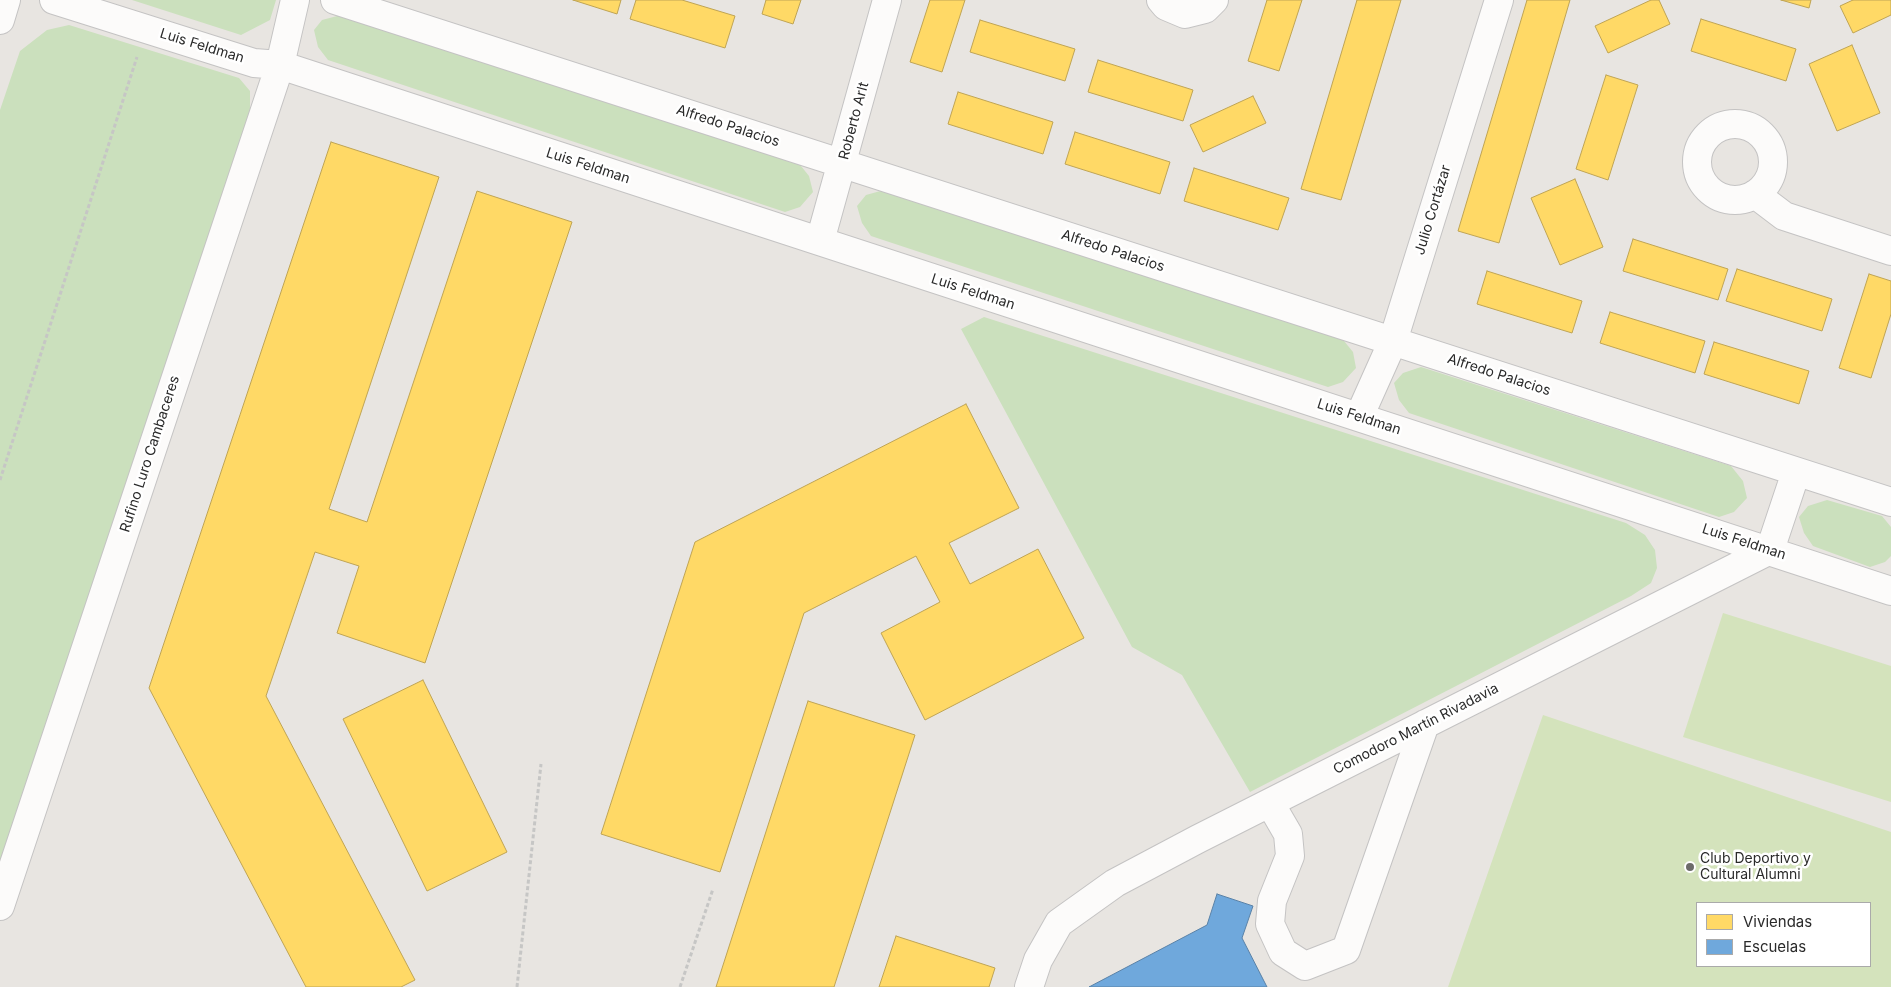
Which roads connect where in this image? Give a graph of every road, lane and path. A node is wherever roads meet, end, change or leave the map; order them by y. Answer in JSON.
{"nodes":[{"id":1,"x":6,"y":0,"type":"edge"},
{"id":2,"x":54,"y":0,"type":"edge"},
{"id":3,"x":296,"y":0,"type":"edge"},
{"id":4,"x":335,"y":0,"type":"edge"},
{"id":5,"x":887,"y":0,"type":"edge"},
{"id":6,"x":1161,"y":0,"type":"edge"},
{"id":7,"x":1214,"y":0,"type":"edge"},
{"id":8,"x":1499,"y":0,"type":"edge"},
{"id":9,"x":0,"y":20,"type":"edge"},
{"id":10,"x":146,"y":29,"type":"junction"},
{"id":11,"x":280,"y":66,"type":"junction"},
{"id":12,"x":842,"y":163,"type":"junction"},
{"id":13,"x":1755,"y":194,"type":"dead end"},
{"id":14,"x":820,"y":241,"type":"junction"},
{"id":15,"x":1891,"y":251,"type":"edge"},
{"id":16,"x":1393,"y":341,"type":"junction"},
{"id":17,"x":1359,"y":417,"type":"junction"},
{"id":18,"x":1796,"y":472,"type":"junction"},
{"id":19,"x":0,"y":480,"type":"edge"},
{"id":20,"x":1891,"y":502,"type":"edge"},
{"id":21,"x":1770,"y":550,"type":"junction"},
{"id":22,"x":1891,"y":591,"type":"edge"},
{"id":23,"x":1426,"y":724,"type":"junction"},
{"id":24,"x":541,"y":764,"type":"dead end"},
{"id":25,"x":1270,"y":803,"type":"junction"},
{"id":26,"x":713,"y":889,"type":"dead end"},
{"id":27,"x":0,"y":906,"type":"edge"},
{"id":28,"x":518,"y":987,"type":"edge"},
{"id":29,"x":680,"y":987,"type":"edge"},
{"id":30,"x":1029,"y":987,"type":"edge"}],
"edges":[{"from":1,"to":9,"type":"street"},
{"from":2,"to":10,"type":"street","name":"Luis Feldman"},
{"from":3,"to":11,"type":"street","name":"Rufino Luro Cambaceres"},
{"from":4,"to":12,"type":"street","name":"Alfredo Palacios"},
{"from":5,"to":12,"type":"street","name":"Roberto Arlt"},
{"from":6,"to":7,"type":"street"},
{"from":8,"to":16,"type":"street","name":"Julio Cortázar"},
{"from":10,"to":11,"type":"street","name":"Luis Feldman"},
{"from":10,"to":19,"type":"path"},
{"from":11,"to":14,"type":"street","name":"Luis Feldman"},
{"from":11,"to":27,"type":"street","name":"Rufino Luro Cambaceres"},
{"from":12,"to":14,"type":"street","name":"Roberto Arlt"},
{"from":12,"to":16,"type":"street","name":"Alfredo Palacios"},
{"from":13,"to":15,"type":"street"},
{"from":14,"to":17,"type":"street","name":"Luis Feldman"},
{"from":16,"to":17,"type":"street","name":"Julio Cortázar"},
{"from":16,"to":18,"type":"street","name":"Alfredo Palacios"},
{"from":17,"to":21,"type":"street","name":"Luis Feldman"},
{"from":18,"to":20,"type":"street","name":"Alfredo Palacios"},
{"from":18,"to":21,"type":"street"},
{"from":21,"to":22,"type":"street","name":"Luis Feldman"},
{"from":21,"to":23,"type":"street","name":"Comodoro Martín Rivadavia"},
{"from":23,"to":25,"type":"street","name":"Comodoro Martín Rivadavia"},
{"from":23,"to":25,"type":"street"},
{"from":24,"to":28,"type":"path"},
{"from":25,"to":30,"type":"street","name":"Comodoro Martín Rivadavia"},
{"from":26,"to":29,"type":"path"}]}
